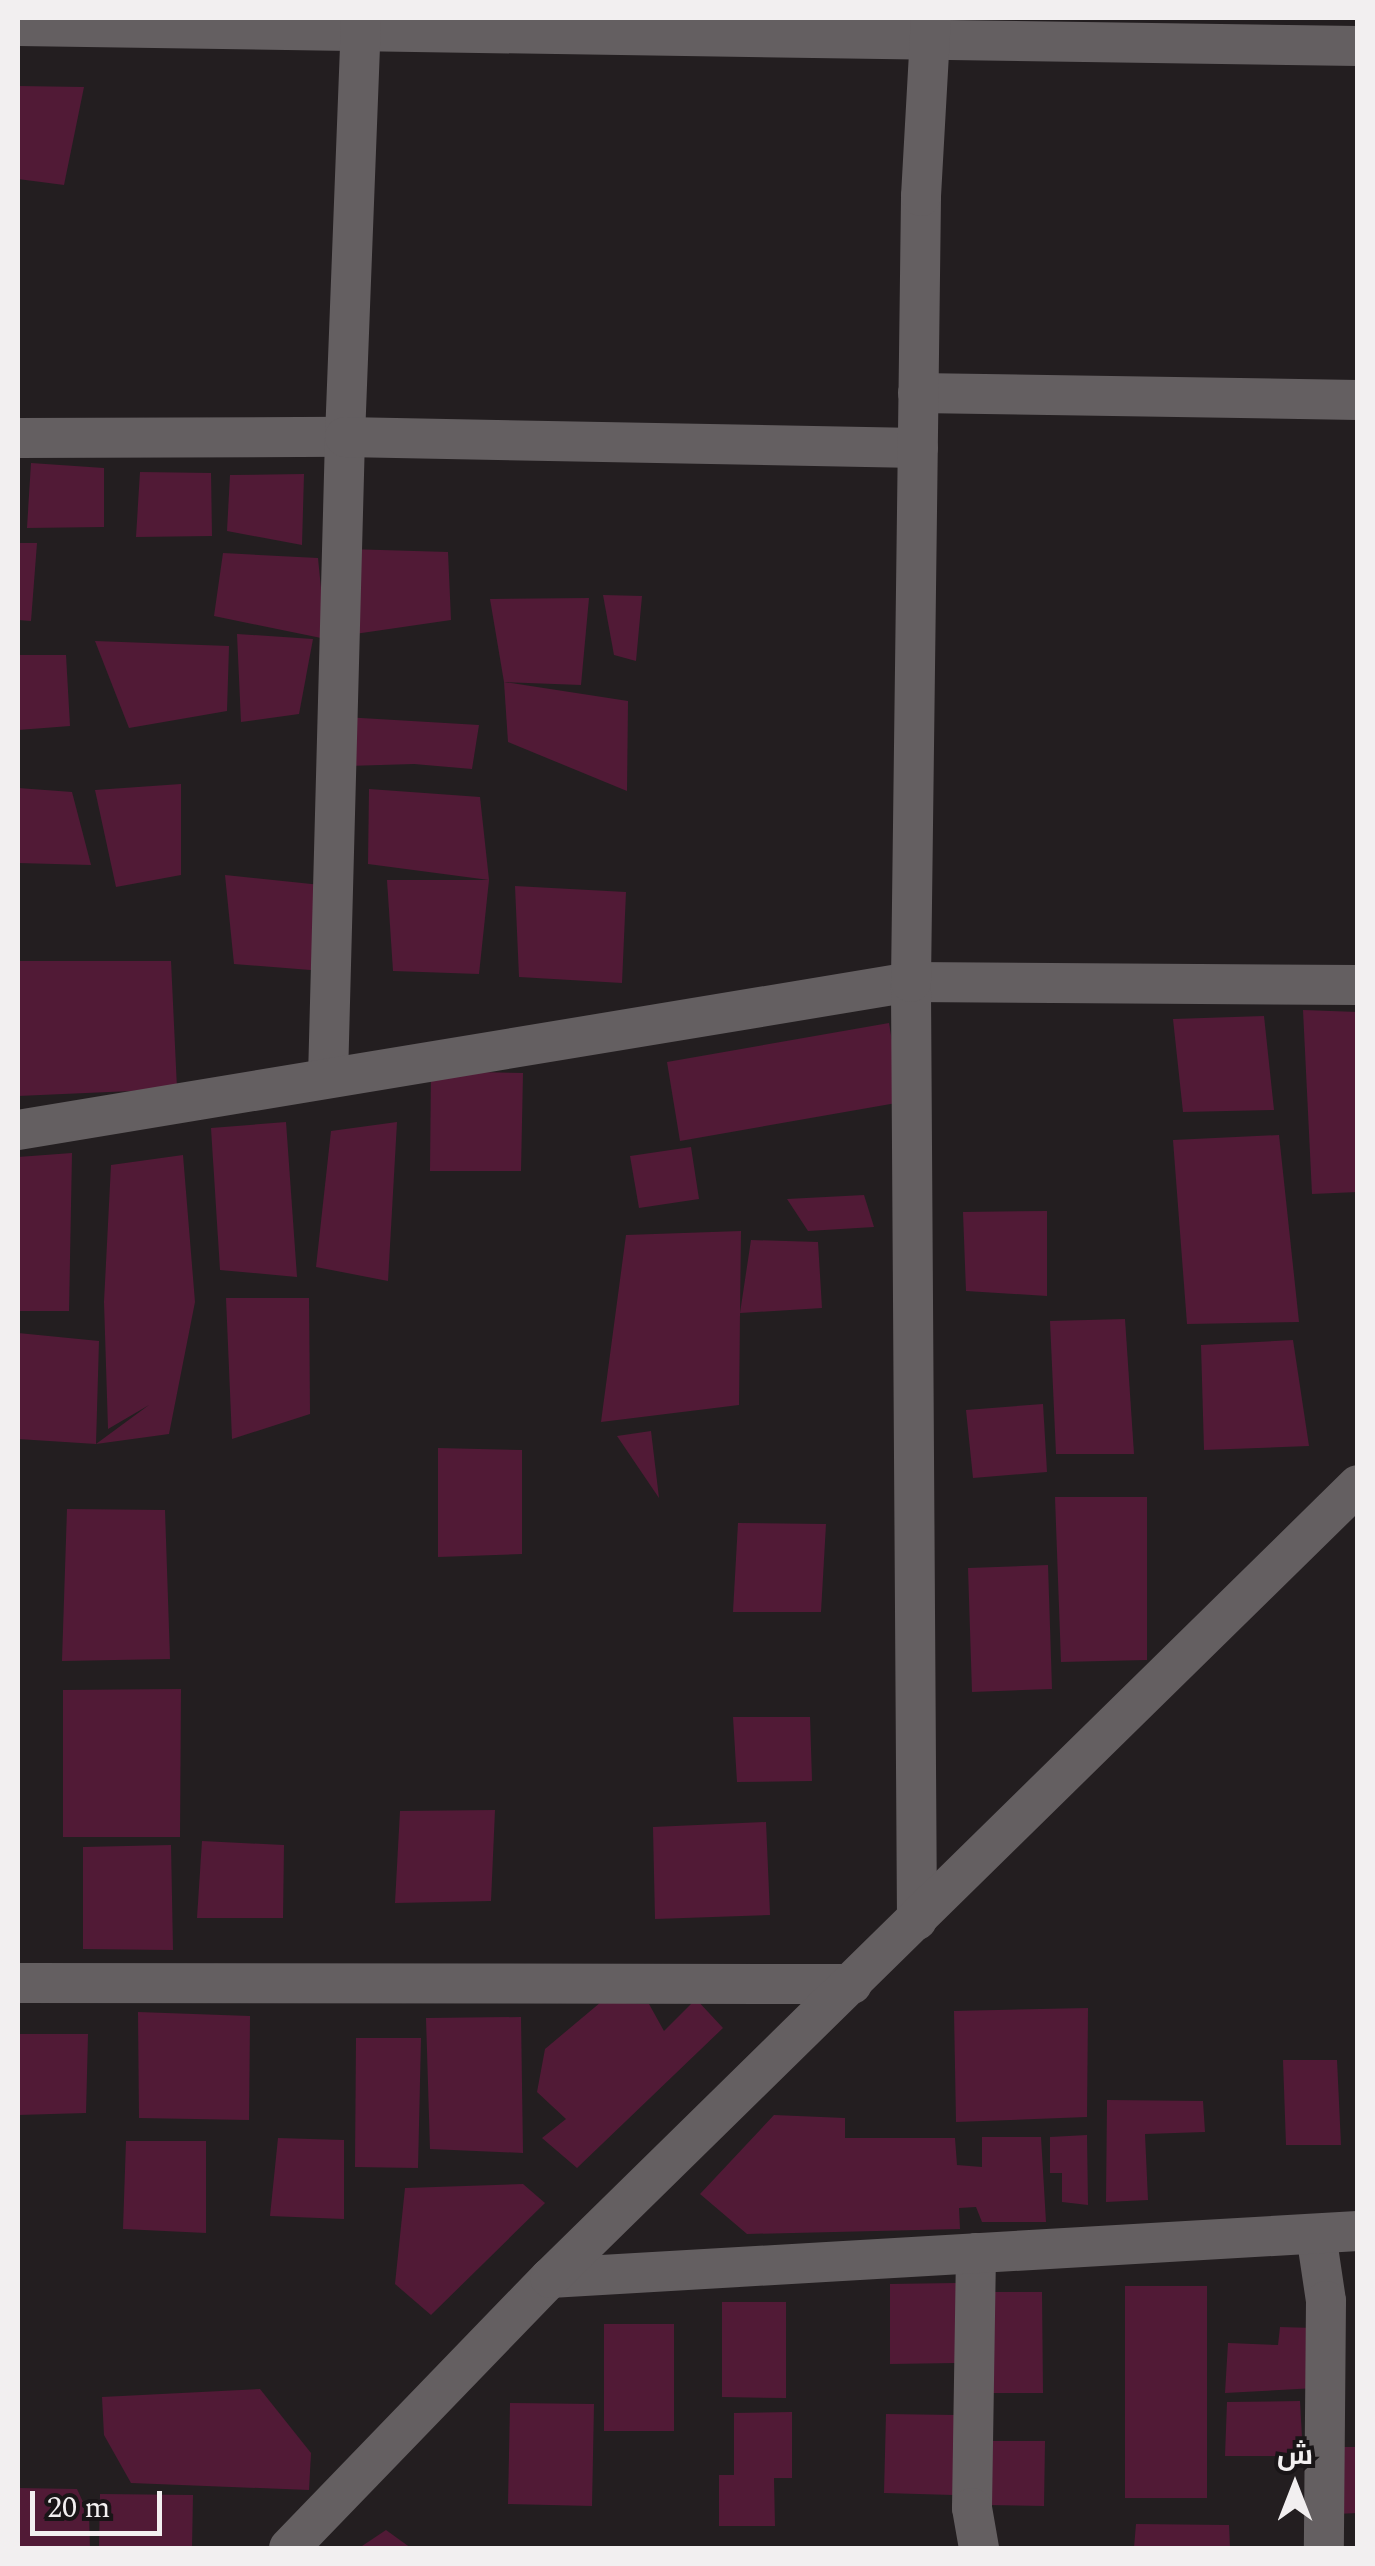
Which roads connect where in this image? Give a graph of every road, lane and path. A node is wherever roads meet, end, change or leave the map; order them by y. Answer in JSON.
{"nodes":[{"id":1,"x":361,"y":24,"type":"edge"},
{"id":2,"x":18,"y":26,"type":"edge"},
{"id":3,"x":930,"y":28,"type":"edge"},
{"id":4,"x":1358,"y":46,"type":"edge"},
{"id":5,"x":918,"y":393,"type":"junction"},
{"id":6,"x":1358,"y":400,"type":"edge"},
{"id":7,"x":345,"y":437,"type":"junction"},
{"id":8,"x":18,"y":438,"type":"edge"},
{"id":9,"x":918,"y":448,"type":"junction"},
{"id":10,"x":911,"y":982,"type":"junction"},
{"id":11,"x":1358,"y":985,"type":"edge"},
{"id":12,"x":328,"y":1078,"type":"junction"},
{"id":13,"x":18,"y":1130,"type":"edge"},
{"id":14,"x":1358,"y":1485,"type":"edge"},
{"id":15,"x":916,"y":1920,"type":"junction"},
{"id":16,"x":18,"y":1983,"type":"edge"},
{"id":17,"x":852,"y":1984,"type":"junction"},
{"id":18,"x":1358,"y":2231,"type":"edge"},
{"id":19,"x":1316,"y":2234,"type":"junction"},
{"id":20,"x":976,"y":2253,"type":"junction"},
{"id":21,"x":550,"y":2278,"type":"junction"},
{"id":22,"x":289,"y":2548,"type":"edge"},
{"id":23,"x":979,"y":2548,"type":"edge"},
{"id":24,"x":1324,"y":2548,"type":"edge"}],
"edges":[{"from":1,"to":2,"type":"street"},
{"from":1,"to":3,"type":"street"},
{"from":1,"to":7,"type":"street"},
{"from":3,"to":4,"type":"street"},
{"from":3,"to":5,"type":"street"},
{"from":5,"to":6,"type":"street"},
{"from":5,"to":9,"type":"street"},
{"from":7,"to":8,"type":"street"},
{"from":7,"to":9,"type":"street"},
{"from":7,"to":12,"type":"street"},
{"from":9,"to":10,"type":"street"},
{"from":10,"to":11,"type":"street"},
{"from":10,"to":12,"type":"street"},
{"from":10,"to":15,"type":"street"},
{"from":12,"to":13,"type":"street"},
{"from":14,"to":15,"type":"street"},
{"from":15,"to":17,"type":"street"},
{"from":16,"to":17,"type":"street"},
{"from":17,"to":21,"type":"street"},
{"from":18,"to":19,"type":"street"},
{"from":19,"to":20,"type":"street"},
{"from":19,"to":24,"type":"street"},
{"from":20,"to":21,"type":"street"},
{"from":20,"to":23,"type":"street"},
{"from":21,"to":22,"type":"street"}]}
